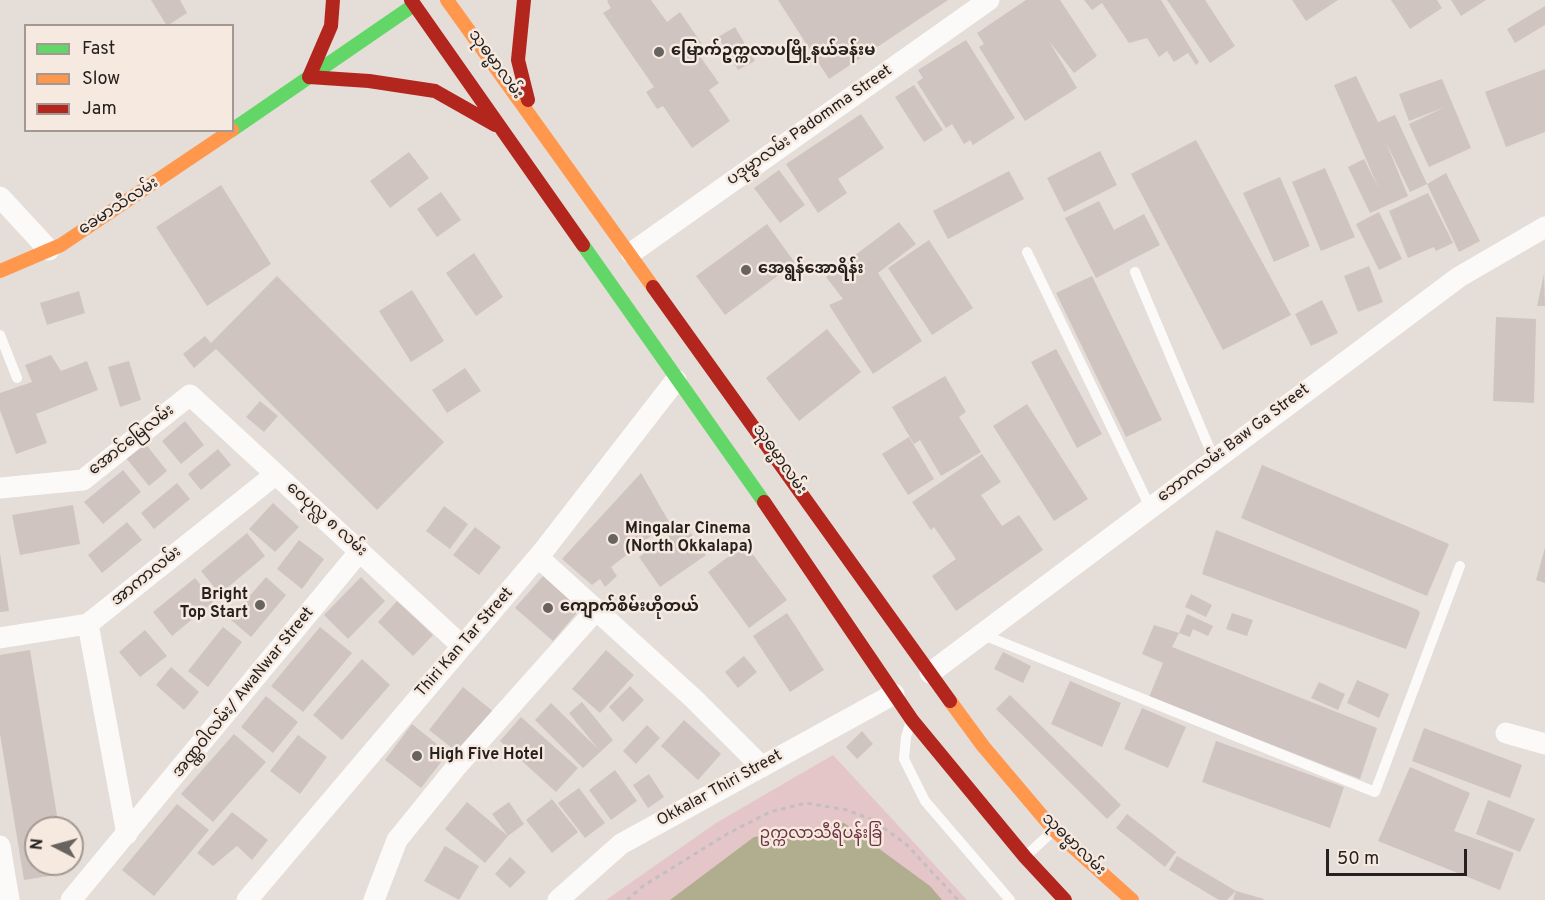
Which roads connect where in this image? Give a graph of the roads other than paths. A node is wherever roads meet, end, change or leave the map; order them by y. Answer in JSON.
{"nodes":[{"id":1,"x":333,"y":0,"type":"edge"},
{"id":2,"x":447,"y":0,"type":"edge"},
{"id":3,"x":524,"y":0,"type":"edge"},
{"id":4,"x":989,"y":0,"type":"edge"},
{"id":5,"x":416,"y":2,"type":"edge"},
{"id":6,"x":309,"y":77,"type":"junction"},
{"id":7,"x":532,"y":115,"type":"junction"},
{"id":8,"x":234,"y":129,"type":"edge"},
{"id":9,"x":229,"y":132,"type":"edge"},
{"id":10,"x":506,"y":133,"type":"junction"},
{"id":11,"x":0,"y":197,"type":"edge"},
{"id":12,"x":1545,"y":227,"type":"edge"},
{"id":13,"x":49,"y":250,"type":"junction"},
{"id":14,"x":1026,"y":252,"type":"dead end"},
{"id":15,"x":631,"y":253,"type":"junction"},
{"id":16,"x":0,"y":271,"type":"edge"},
{"id":17,"x":1135,"y":272,"type":"dead end"},
{"id":18,"x":0,"y":335,"type":"edge"},
{"id":19,"x":17,"y":378,"type":"dead end"},
{"id":20,"x":679,"y":385,"type":"junction"},
{"id":21,"x":190,"y":395,"type":"joint"},
{"id":22,"x":1214,"y":459,"type":"junction"},
{"id":23,"x":276,"y":474,"type":"junction"},
{"id":24,"x":0,"y":488,"type":"edge"},
{"id":25,"x":1149,"y":507,"type":"junction"},
{"id":26,"x":360,"y":551,"type":"junction"},
{"id":27,"x":538,"y":557,"type":"junction"},
{"id":28,"x":1461,"y":566,"type":"dead end"},
{"id":29,"x":597,"y":609,"type":"junction"},
{"id":30,"x":88,"y":624,"type":"junction"},
{"id":31,"x":981,"y":633,"type":"junction"},
{"id":32,"x":0,"y":638,"type":"edge"},
{"id":33,"x":462,"y":646,"type":"junction"},
{"id":34,"x":930,"y":673,"type":"junction"},
{"id":35,"x":894,"y":694,"type":"junction"},
{"id":36,"x":912,"y":720,"type":"junction"},
{"id":37,"x":1506,"y":733,"type":"dead end"},
{"id":38,"x":1545,"y":744,"type":"edge"},
{"id":39,"x":762,"y":767,"type":"junction"},
{"id":40,"x":1054,"y":830,"type":"junction"},
{"id":41,"x":128,"y":834,"type":"junction"},
{"id":42,"x":0,"y":846,"type":"edge"},
{"id":43,"x":1024,"y":857,"type":"junction"},
{"id":44,"x":1060,"y":898,"type":"edge"},
{"id":45,"x":9,"y":900,"type":"edge"},
{"id":46,"x":71,"y":900,"type":"edge"},
{"id":47,"x":247,"y":900,"type":"edge"},
{"id":48,"x":374,"y":900,"type":"edge"},
{"id":49,"x":558,"y":900,"type":"edge"},
{"id":50,"x":1010,"y":900,"type":"edge"},
{"id":51,"x":1132,"y":900,"type":"edge"}],
"edges":[{"from":1,"to":6,"type":"main road"},
{"from":2,"to":7,"type":"main road","name":"သုဓမ္မာလမ်း"},
{"from":3,"to":7,"type":"main road"},
{"from":4,"to":15,"type":"street","name":"ပဒုမ္မာလမ်း Padomma Street"},
{"from":5,"to":6,"type":"main road","name":"ခေမာသီလမ်း"},
{"from":5,"to":10,"type":"main road","name":"သုဓမ္မာလမ်း"},
{"from":6,"to":8,"type":"main road","name":"ခေမာသီလမ်း"},
{"from":6,"to":10,"type":"main road"},
{"from":7,"to":15,"type":"main road","name":"သုဓမ္မာလမ်း"},
{"from":9,"to":13,"type":"main road","name":"ခေမာသီလမ်း"},
{"from":10,"to":20,"type":"main road","name":"သုဓမ္မာလမ်း"},
{"from":11,"to":13,"type":"street"},
{"from":12,"to":22,"type":"street","name":"ဘောဂလမ်း Baw Ga Street"},
{"from":13,"to":16,"type":"main road","name":"ခေမာသီလမ်း"},
{"from":14,"to":25,"type":"lane"},
{"from":15,"to":34,"type":"main road","name":"သုဓမ္မာလမ်း"},
{"from":17,"to":22,"type":"lane"},
{"from":18,"to":19,"type":"lane"},
{"from":20,"to":27,"type":"street","name":"Thiri Kan Tar Street"},
{"from":20,"to":35,"type":"main road","name":"သုဓမ္မာလမ်း"},
{"from":21,"to":23,"type":"street","name":"ဝေပုလ္လ ၈ လမ်း"},
{"from":21,"to":24,"type":"street","name":"အောင်မြေလမ်း"},
{"from":22,"to":25,"type":"street","name":"ဘောဂလမ်း Baw Ga Street"},
{"from":23,"to":26,"type":"street","name":"ဝေပုလ္လ ၈ လမ်း"},
{"from":23,"to":30,"type":"street","name":"အာကာလမ်း"},
{"from":25,"to":31,"type":"street","name":"ဘောဂလမ်း Baw Ga Street"},
{"from":26,"to":33,"type":"street","name":"ဝေပုလ္လ ၈ လမ်း"},
{"from":26,"to":41,"type":"street","name":"အဏ္ဏဝါလမ်း/ AwaNwar Street"},
{"from":27,"to":29,"type":"street"},
{"from":27,"to":33,"type":"street","name":"Thiri Kan Tar Street"},
{"from":28,"to":31,"type":"lane"},
{"from":29,"to":39,"type":"street"},
{"from":29,"to":48,"type":"street"},
{"from":30,"to":32,"type":"street","name":"အာကာလမ်း"},
{"from":30,"to":41,"type":"street"},
{"from":31,"to":34,"type":"street","name":"ဘောဂလမ်း Baw Ga Street"},
{"from":33,"to":47,"type":"street","name":"Thiri Kan Tar Street"},
{"from":34,"to":40,"type":"main road","name":"သုဓမ္မာလမ်း"},
{"from":35,"to":36,"type":"main road","name":"သုဓမ္မာလမ်း"},
{"from":35,"to":39,"type":"street","name":"Okkalar Thiri Street"},
{"from":36,"to":43,"type":"main road","name":"သုဓမ္မာလမ်း"},
{"from":36,"to":50,"type":"lane"},
{"from":37,"to":38,"type":"street"},
{"from":39,"to":49,"type":"street","name":"Okkalar Thiri Street"},
{"from":40,"to":43,"type":"lane"},
{"from":40,"to":51,"type":"main road","name":"သုဓမ္မာလမ်း"},
{"from":41,"to":46,"type":"street","name":"အဏ္ဏဝါလမ်း/ AwaNwar Street"},
{"from":42,"to":45,"type":"street"},
{"from":43,"to":44,"type":"main road","name":"သုဓမ္မာလမ်း"}]}
